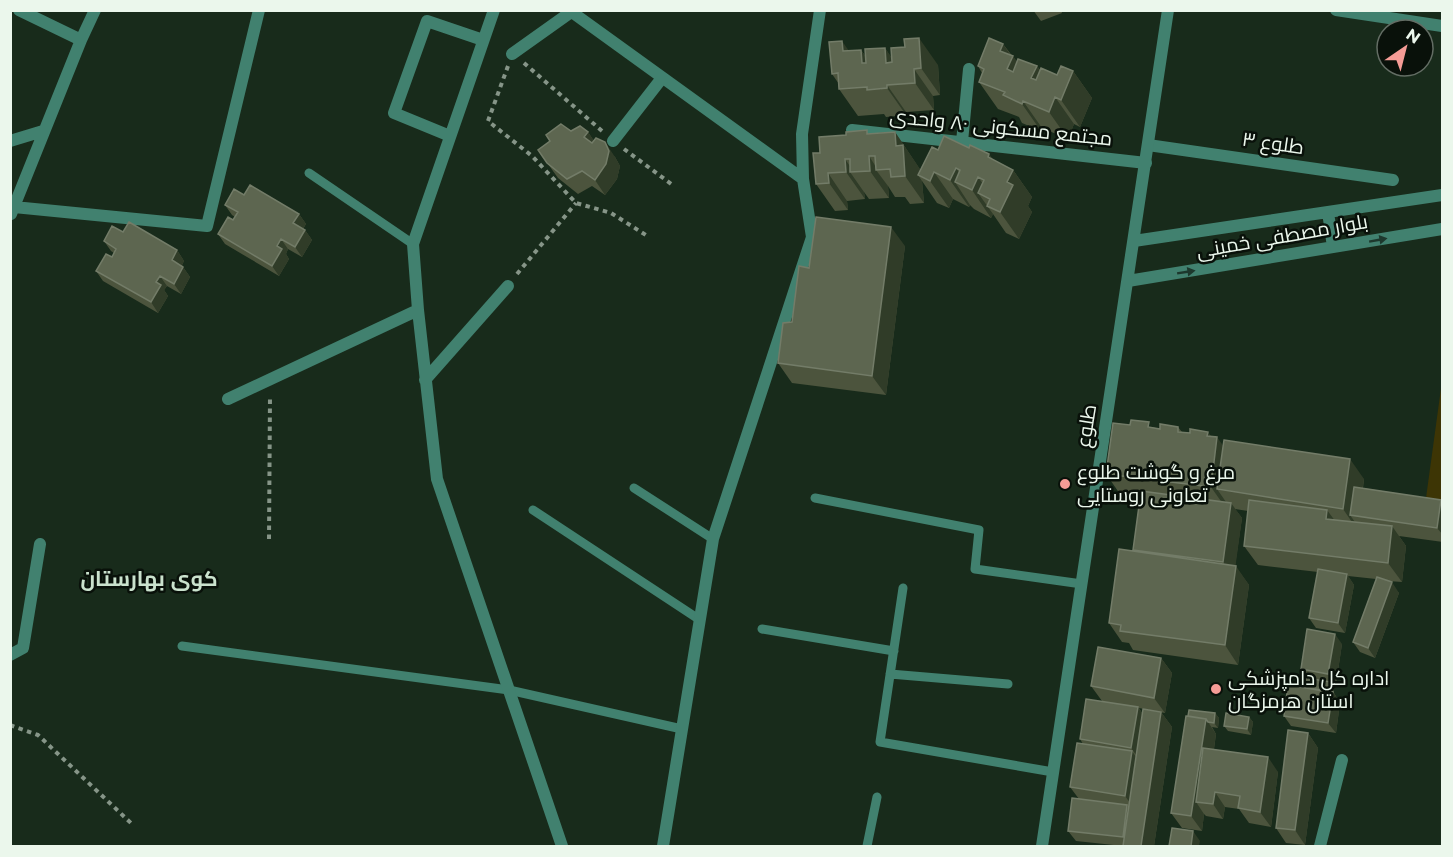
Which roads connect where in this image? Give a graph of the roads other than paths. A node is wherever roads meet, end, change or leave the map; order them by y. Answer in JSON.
{"nodes":[{"id":1,"x":19,"y":10,"type":"edge"},
{"id":2,"x":95,"y":10,"type":"edge"},
{"id":3,"x":258,"y":10,"type":"edge"},
{"id":4,"x":494,"y":10,"type":"edge"},
{"id":5,"x":820,"y":10,"type":"edge"},
{"id":6,"x":1168,"y":10,"type":"edge"},
{"id":7,"x":1336,"y":10,"type":"edge"},
{"id":8,"x":570,"y":11,"type":"edge"},
{"id":9,"x":1443,"y":26,"type":"edge"},
{"id":10,"x":81,"y":40,"type":"junction"},
{"id":11,"x":483,"y":40,"type":"junction"},
{"id":12,"x":512,"y":54,"type":"road end"},
{"id":13,"x":969,"y":69,"type":"dead end"},
{"id":14,"x":662,"y":78,"type":"junction"},
{"id":15,"x":852,"y":130,"type":"edge"},
{"id":16,"x":43,"y":131,"type":"junction"},
{"id":17,"x":450,"y":136,"type":"junction"},
{"id":18,"x":10,"y":141,"type":"edge"},
{"id":19,"x":613,"y":141,"type":"road end"},
{"id":20,"x":962,"y":142,"type":"junction"},
{"id":21,"x":1148,"y":145,"type":"junction"},
{"id":22,"x":1146,"y":163,"type":"junction"},
{"id":23,"x":309,"y":172,"type":"dead end"},
{"id":24,"x":803,"y":179,"type":"junction"},
{"id":25,"x":1394,"y":180,"type":"dead end"},
{"id":26,"x":1443,"y":195,"type":"edge"},
{"id":27,"x":12,"y":211,"type":"edge"},
{"id":28,"x":1328,"y":212,"type":"junction"},
{"id":29,"x":1443,"y":229,"type":"edge"},
{"id":30,"x":1134,"y":241,"type":"junction"},
{"id":31,"x":413,"y":244,"type":"junction"},
{"id":32,"x":1334,"y":247,"type":"junction"},
{"id":33,"x":1128,"y":281,"type":"junction"},
{"id":34,"x":508,"y":286,"type":"road end"},
{"id":35,"x":418,"y":310,"type":"junction"},
{"id":36,"x":425,"y":380,"type":"junction"},
{"id":37,"x":228,"y":399,"type":"dead end"},
{"id":38,"x":634,"y":488,"type":"dead end"},
{"id":39,"x":815,"y":498,"type":"dead end"},
{"id":40,"x":533,"y":510,"type":"dead end"},
{"id":41,"x":713,"y":539,"type":"junction"},
{"id":42,"x":40,"y":544,"type":"dead end"},
{"id":43,"x":1082,"y":584,"type":"junction"},
{"id":44,"x":903,"y":588,"type":"dead end"},
{"id":45,"x":700,"y":620,"type":"junction"},
{"id":46,"x":762,"y":629,"type":"dead end"},
{"id":47,"x":182,"y":646,"type":"dead end"},
{"id":48,"x":894,"y":651,"type":"junction"},
{"id":49,"x":10,"y":655,"type":"edge"},
{"id":50,"x":890,"y":674,"type":"junction"},
{"id":51,"x":1008,"y":684,"type":"dead end"},
{"id":52,"x":509,"y":690,"type":"junction"},
{"id":53,"x":682,"y":729,"type":"junction"},
{"id":54,"x":1342,"y":760,"type":"dead end"},
{"id":55,"x":1053,"y":772,"type":"junction"},
{"id":56,"x":877,"y":798,"type":"dead end"},
{"id":57,"x":562,"y":846,"type":"edge"},
{"id":58,"x":663,"y":846,"type":"edge"},
{"id":59,"x":867,"y":846,"type":"edge"},
{"id":60,"x":1042,"y":846,"type":"edge"},
{"id":61,"x":1320,"y":846,"type":"edge"}],
"edges":[{"from":1,"to":10,"type":"street"},
{"from":2,"to":10,"type":"street"},
{"from":3,"to":27,"type":"street"},
{"from":4,"to":11,"type":"street"},
{"from":5,"to":24,"type":"street"},
{"from":6,"to":21,"type":"street","name":"طلوع"},
{"from":7,"to":9,"type":"street"},
{"from":8,"to":12,"type":"street"},
{"from":8,"to":14,"type":"street"},
{"from":10,"to":16,"type":"street"},
{"from":11,"to":17,"type":"street"},
{"from":11,"to":17,"type":"street"},
{"from":13,"to":20,"type":"street"},
{"from":14,"to":19,"type":"street"},
{"from":14,"to":24,"type":"street"},
{"from":15,"to":20,"type":"street","name":"مجتمع مسکونی ۸۰ واحدی"},
{"from":16,"to":18,"type":"street"},
{"from":16,"to":27,"type":"street"},
{"from":17,"to":31,"type":"street"},
{"from":20,"to":22,"type":"street","name":"مجتمع مسکونی ۸۰ واحدی"},
{"from":21,"to":22,"type":"street","name":"طلوع"},
{"from":21,"to":25,"type":"street","name":"طلوع ۳"},
{"from":22,"to":30,"type":"street","name":"طلوع"},
{"from":23,"to":31,"type":"lane"},
{"from":24,"to":41,"type":"street"},
{"from":26,"to":28,"type":"street","name":"بلوار مصطفی خمینی"},
{"from":28,"to":30,"type":"street","name":"بلوار مصطفی خمینی"},
{"from":28,"to":32,"type":"street"},
{"from":32,"to":29,"type":"street","name":"بلوار مصطفی خمینی","one_way":true},
{"from":30,"to":33,"type":"street","name":"طلوع"},
{"from":31,"to":35,"type":"street"},
{"from":33,"to":32,"type":"street","name":"بلوار مصطفی خمینی","one_way":true},
{"from":33,"to":43,"type":"street","name":"طلوع"},
{"from":34,"to":36,"type":"street"},
{"from":35,"to":36,"type":"street"},
{"from":35,"to":37,"type":"street"},
{"from":36,"to":52,"type":"street"},
{"from":38,"to":41,"type":"lane"},
{"from":39,"to":43,"type":"lane"},
{"from":40,"to":45,"type":"lane"},
{"from":41,"to":45,"type":"street"},
{"from":42,"to":49,"type":"street"},
{"from":43,"to":55,"type":"street","name":"طلوع"},
{"from":44,"to":48,"type":"lane"},
{"from":45,"to":53,"type":"street"},
{"from":46,"to":48,"type":"lane"},
{"from":47,"to":52,"type":"lane"},
{"from":48,"to":50,"type":"lane"},
{"from":50,"to":51,"type":"lane"},
{"from":50,"to":55,"type":"lane"},
{"from":52,"to":53,"type":"lane"},
{"from":52,"to":57,"type":"street"},
{"from":53,"to":58,"type":"street"},
{"from":54,"to":61,"type":"street"},
{"from":55,"to":60,"type":"street","name":"طلوع"},
{"from":56,"to":59,"type":"lane"}]}
